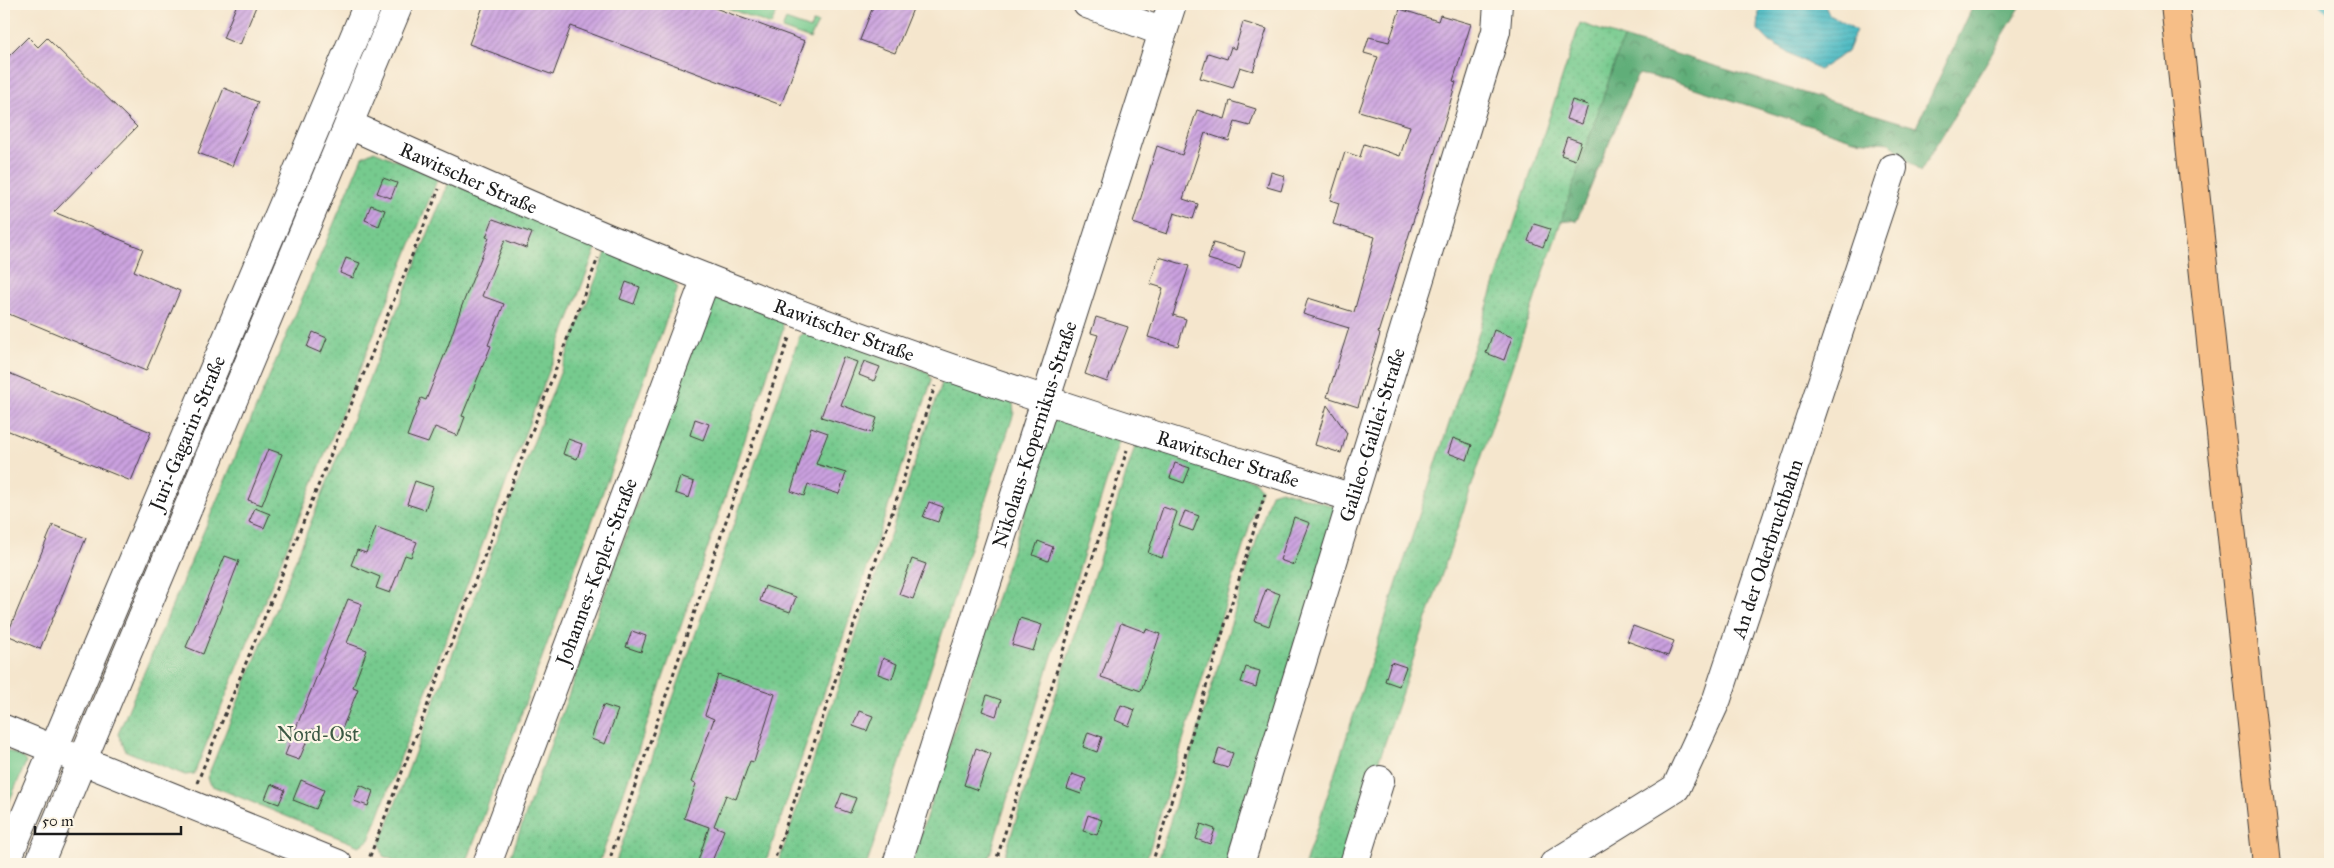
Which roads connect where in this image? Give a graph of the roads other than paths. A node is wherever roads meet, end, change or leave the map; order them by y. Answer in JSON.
{"nodes":[{"id":1,"x":368,"y":4,"type":"edge"},
{"id":2,"x":399,"y":4,"type":"edge"},
{"id":3,"x":1087,"y":4,"type":"edge"},
{"id":4,"x":1172,"y":4,"type":"edge"},
{"id":5,"x":1498,"y":4,"type":"edge"},
{"id":6,"x":2175,"y":4,"type":"edge"},
{"id":7,"x":1163,"y":32,"type":"junction"},
{"id":8,"x":350,"y":126,"type":"junction"},
{"id":9,"x":1893,"y":168,"type":"dead end"},
{"id":10,"x":706,"y":278,"type":"junction"},
{"id":11,"x":1046,"y":400,"type":"junction"},
{"id":12,"x":1353,"y":498,"type":"junction"},
{"id":13,"x":4,"y":729,"type":"edge"},
{"id":14,"x":54,"y":749,"type":"junction"},
{"id":15,"x":82,"y":762,"type":"junction"},
{"id":16,"x":1380,"y":780,"type":"dead end"},
{"id":17,"x":5,"y":864,"type":"edge"},
{"id":18,"x":38,"y":864,"type":"edge"},
{"id":19,"x":338,"y":864,"type":"edge"},
{"id":20,"x":487,"y":864,"type":"edge"},
{"id":21,"x":897,"y":864,"type":"edge"},
{"id":22,"x":1240,"y":864,"type":"edge"},
{"id":23,"x":1354,"y":864,"type":"edge"},
{"id":24,"x":1554,"y":864,"type":"edge"},
{"id":25,"x":2267,"y":864,"type":"edge"}],
"edges":[{"from":1,"to":14,"type":"street","name":"Juri-Gagarin-Straße"},
{"from":2,"to":8,"type":"street","name":"Juri-Gagarin-Straße"},
{"from":3,"to":7,"type":"street"},
{"from":4,"to":7,"type":"street","name":"Nikolaus-Kopernikus-Straße"},
{"from":5,"to":12,"type":"street","name":"Galileo-Galilei-Straße"},
{"from":6,"to":25,"type":"main road"},
{"from":7,"to":11,"type":"street","name":"Nikolaus-Kopernikus-Straße"},
{"from":8,"to":10,"type":"street","name":"Rawitscher Straße"},
{"from":8,"to":15,"type":"street","name":"Juri-Gagarin-Straße"},
{"from":9,"to":24,"type":"street","name":"An der Oderbruchbahn"},
{"from":10,"to":11,"type":"street","name":"Rawitscher Straße"},
{"from":10,"to":20,"type":"street","name":"Johannes-Kepler-Straße"},
{"from":11,"to":12,"type":"street","name":"Rawitscher Straße"},
{"from":11,"to":21,"type":"street","name":"Nikolaus-Kopernikus-Straße"},
{"from":12,"to":22,"type":"street","name":"Galileo-Galilei-Straße"},
{"from":13,"to":14,"type":"street"},
{"from":14,"to":15,"type":"street"},
{"from":14,"to":17,"type":"street","name":"Juri-Gagarin-Straße"},
{"from":15,"to":18,"type":"street","name":"Juri-Gagarin-Straße"},
{"from":15,"to":19,"type":"street"},
{"from":16,"to":23,"type":"street"}]}
